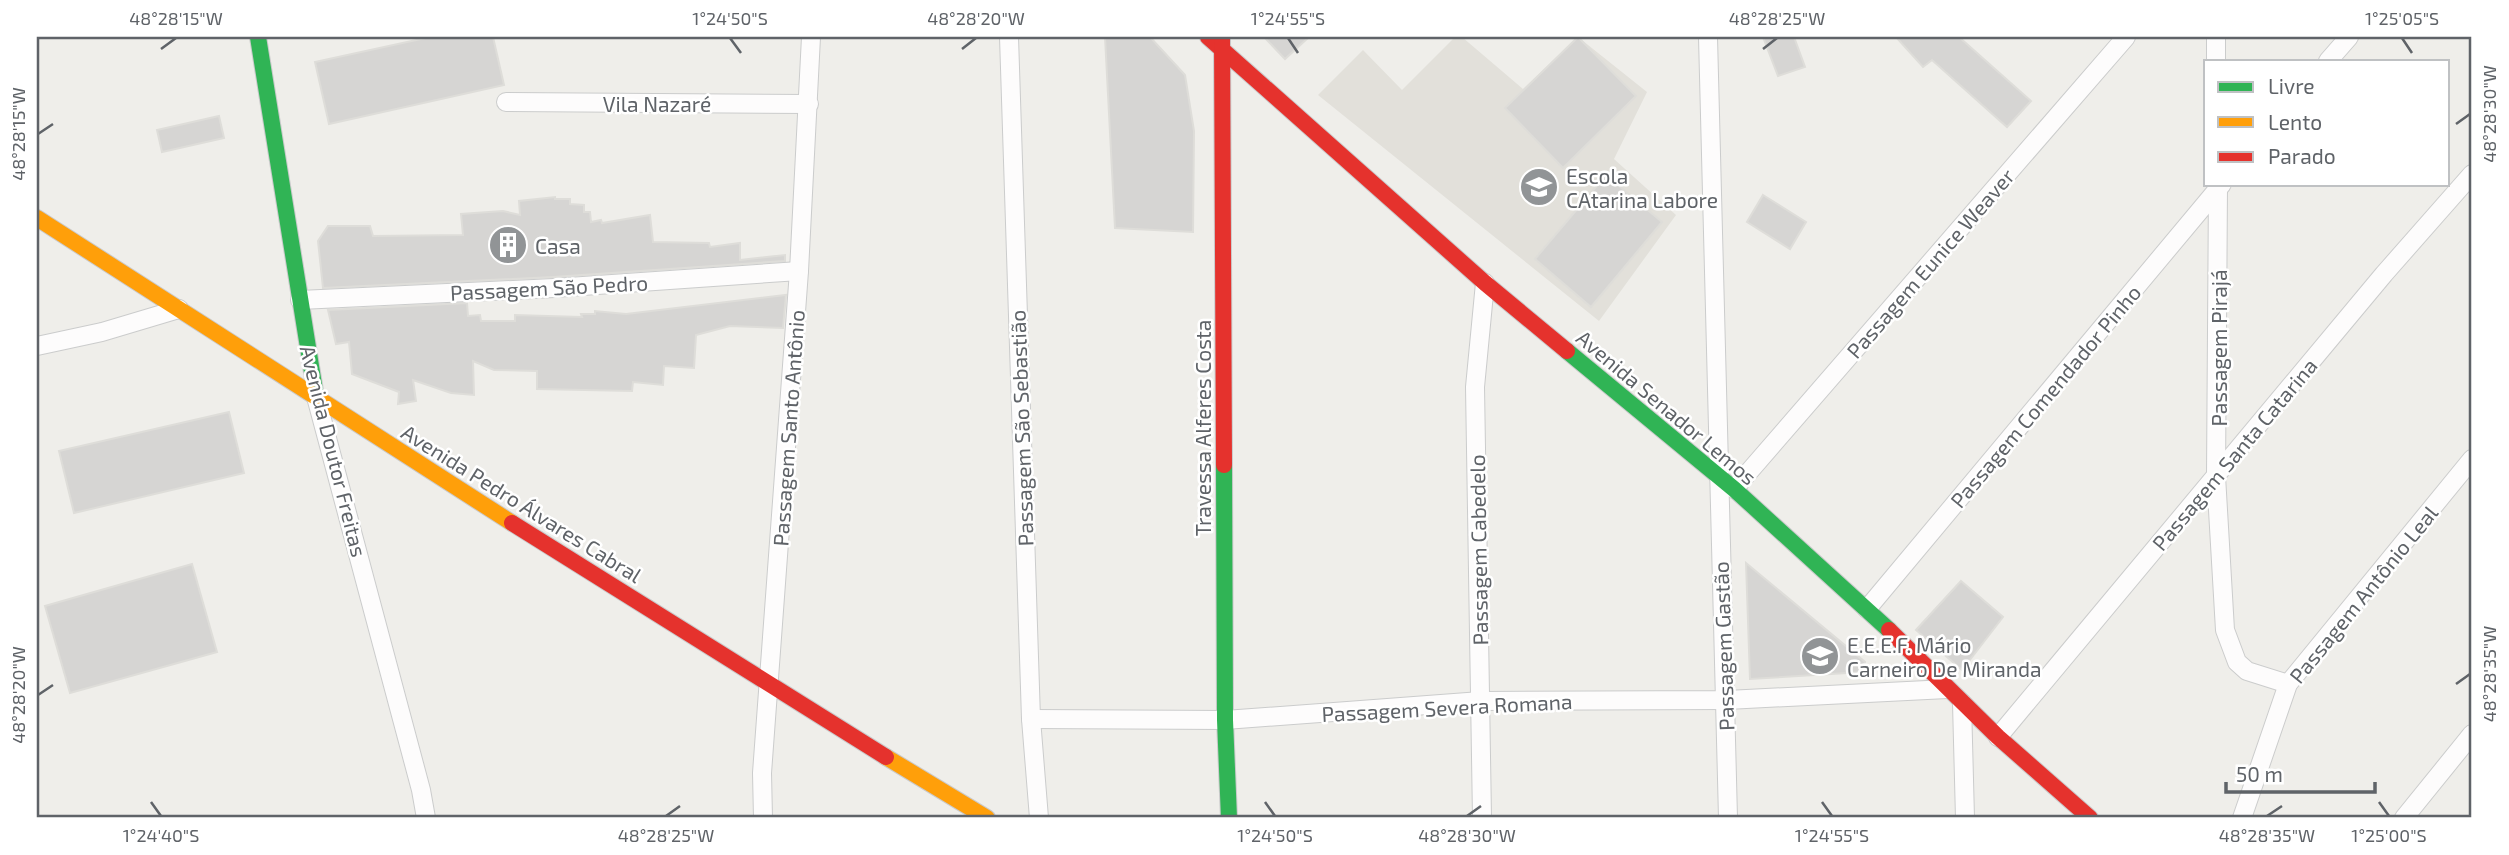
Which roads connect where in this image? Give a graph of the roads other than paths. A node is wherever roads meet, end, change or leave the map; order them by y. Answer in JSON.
{"nodes":[{"id":1,"x":258,"y":37,"type":"edge"},
{"id":2,"x":811,"y":37,"type":"edge"},
{"id":3,"x":1009,"y":37,"type":"edge"},
{"id":4,"x":1208,"y":37,"type":"edge"},
{"id":5,"x":1708,"y":37,"type":"edge"},
{"id":6,"x":2126,"y":37,"type":"edge"},
{"id":7,"x":2216,"y":37,"type":"edge"},
{"id":8,"x":2349,"y":37,"type":"edge"},
{"id":9,"x":1222,"y":43,"type":"edge"},
{"id":10,"x":2216,"y":60,"type":"edge"},
{"id":11,"x":2329,"y":60,"type":"edge"},
{"id":12,"x":506,"y":102,"type":"dead end"},
{"id":13,"x":809,"y":104,"type":"junction"},
{"id":14,"x":2472,"y":174,"type":"edge"},
{"id":15,"x":2219,"y":186,"type":"edge"},
{"id":16,"x":2220,"y":186,"type":"edge"},
{"id":17,"x":37,"y":218,"type":"edge"},
{"id":18,"x":799,"y":271,"type":"junction"},
{"id":19,"x":1485,"y":283,"type":"junction"},
{"id":20,"x":300,"y":300,"type":"junction"},
{"id":21,"x":179,"y":309,"type":"junction"},
{"id":22,"x":37,"y":346,"type":"edge"},
{"id":23,"x":316,"y":397,"type":"junction"},
{"id":24,"x":2472,"y":459,"type":"edge"},
{"id":25,"x":1717,"y":474,"type":"junction"},
{"id":26,"x":2217,"y":476,"type":"junction"},
{"id":27,"x":1734,"y":489,"type":"junction"},
{"id":28,"x":1867,"y":609,"type":"junction"},
{"id":29,"x":2288,"y":684,"type":"junction"},
{"id":30,"x":769,"y":687,"type":"junction"},
{"id":31,"x":1947,"y":689,"type":"junction"},
{"id":32,"x":1727,"y":700,"type":"junction"},
{"id":33,"x":1481,"y":701,"type":"junction"},
{"id":34,"x":1962,"y":703,"type":"junction"},
{"id":35,"x":1031,"y":719,"type":"junction"},
{"id":36,"x":1225,"y":720,"type":"junction"},
{"id":37,"x":2472,"y":734,"type":"edge"},
{"id":38,"x":1997,"y":737,"type":"junction"},
{"id":39,"x":426,"y":818,"type":"edge"},
{"id":40,"x":763,"y":818,"type":"edge"},
{"id":41,"x":987,"y":818,"type":"edge"},
{"id":42,"x":1039,"y":818,"type":"edge"},
{"id":43,"x":1229,"y":818,"type":"edge"},
{"id":44,"x":1482,"y":818,"type":"edge"},
{"id":45,"x":1728,"y":818,"type":"edge"},
{"id":46,"x":1965,"y":818,"type":"edge"},
{"id":47,"x":2090,"y":818,"type":"edge"},
{"id":48,"x":2242,"y":818,"type":"edge"},
{"id":49,"x":2404,"y":818,"type":"edge"}],
"edges":[{"from":1,"to":20,"type":"main road","name":"Avenida Doutor Freitas"},
{"from":2,"to":13,"type":"street","name":"Passagem Santo Antônio"},
{"from":3,"to":35,"type":"street","name":"Passagem São Sebastião"},
{"from":4,"to":9,"type":"main road","name":"Avenida Senador Lemos"},
{"from":5,"to":25,"type":"street","name":"Passagem Gastão"},
{"from":6,"to":27,"type":"street","name":"Passagem Eunice Weaver"},
{"from":7,"to":10,"type":"street"},
{"from":8,"to":11,"type":"street"},
{"from":9,"to":19,"type":"main road","name":"Avenida Senador Lemos"},
{"from":9,"to":36,"type":"main road","name":"Travessa Alferes Costa"},
{"from":12,"to":13,"type":"street","name":"Vila Nazaré"},
{"from":13,"to":18,"type":"street","name":"Passagem Santo Antônio"},
{"from":14,"to":26,"type":"street","name":"Passagem Santa Catarina"},
{"from":15,"to":28,"type":"street","name":"Passagem Comendador Pinho"},
{"from":16,"to":26,"type":"street","name":"Passagem Pirajá"},
{"from":17,"to":21,"type":"main road","name":"Avenida Pedro Álvares Cabral"},
{"from":18,"to":20,"type":"street","name":"Passagem São Pedro"},
{"from":18,"to":30,"type":"street","name":"Passagem Santo Antônio"},
{"from":19,"to":25,"type":"main road","name":"Avenida Senador Lemos"},
{"from":19,"to":33,"type":"street","name":"Passagem Cabedelo"},
{"from":20,"to":23,"type":"main road","name":"Avenida Doutor Freitas"},
{"from":21,"to":22,"type":"street"},
{"from":21,"to":23,"type":"main road","name":"Avenida Pedro Álvares Cabral"},
{"from":23,"to":30,"type":"main road","name":"Avenida Pedro Álvares Cabral"},
{"from":23,"to":39,"type":"street","name":"Avenida Doutor Freitas"},
{"from":24,"to":29,"type":"street","name":"Passagem Antônio Leal"},
{"from":25,"to":27,"type":"main road","name":"Avenida Senador Lemos"},
{"from":25,"to":32,"type":"street","name":"Passagem Gastão"},
{"from":26,"to":29,"type":"street","name":"Passagem Pirajá"},
{"from":26,"to":38,"type":"street","name":"Passagem Santa Catarina"},
{"from":27,"to":28,"type":"main road","name":"Avenida Senador Lemos"},
{"from":28,"to":31,"type":"main road","name":"Avenida Senador Lemos"},
{"from":29,"to":48,"type":"street","name":"Passagem Antônio Leal"},
{"from":30,"to":40,"type":"street","name":"Passagem Santo Antônio"},
{"from":30,"to":41,"type":"main road","name":"Avenida Pedro Álvares Cabral"},
{"from":31,"to":32,"type":"street","name":"Passagem Severa Romana"},
{"from":31,"to":34,"type":"main road","name":"Avenida Senador Lemos"},
{"from":32,"to":33,"type":"street","name":"Passagem Severa Romana"},
{"from":32,"to":45,"type":"street","name":"Passagem Gastão"},
{"from":33,"to":36,"type":"street","name":"Passagem Severa Romana"},
{"from":33,"to":44,"type":"street","name":"Passagem Cabedelo"},
{"from":34,"to":38,"type":"main road","name":"Avenida Senador Lemos"},
{"from":34,"to":46,"type":"street"},
{"from":35,"to":36,"type":"street","name":"Passagem Severa Romana"},
{"from":35,"to":42,"type":"street","name":"Passagem São Sebastião"},
{"from":36,"to":43,"type":"main road","name":"Travessa Alferes Costa"},
{"from":37,"to":49,"type":"street"},
{"from":38,"to":47,"type":"main road","name":"Avenida Senador Lemos"}]}
